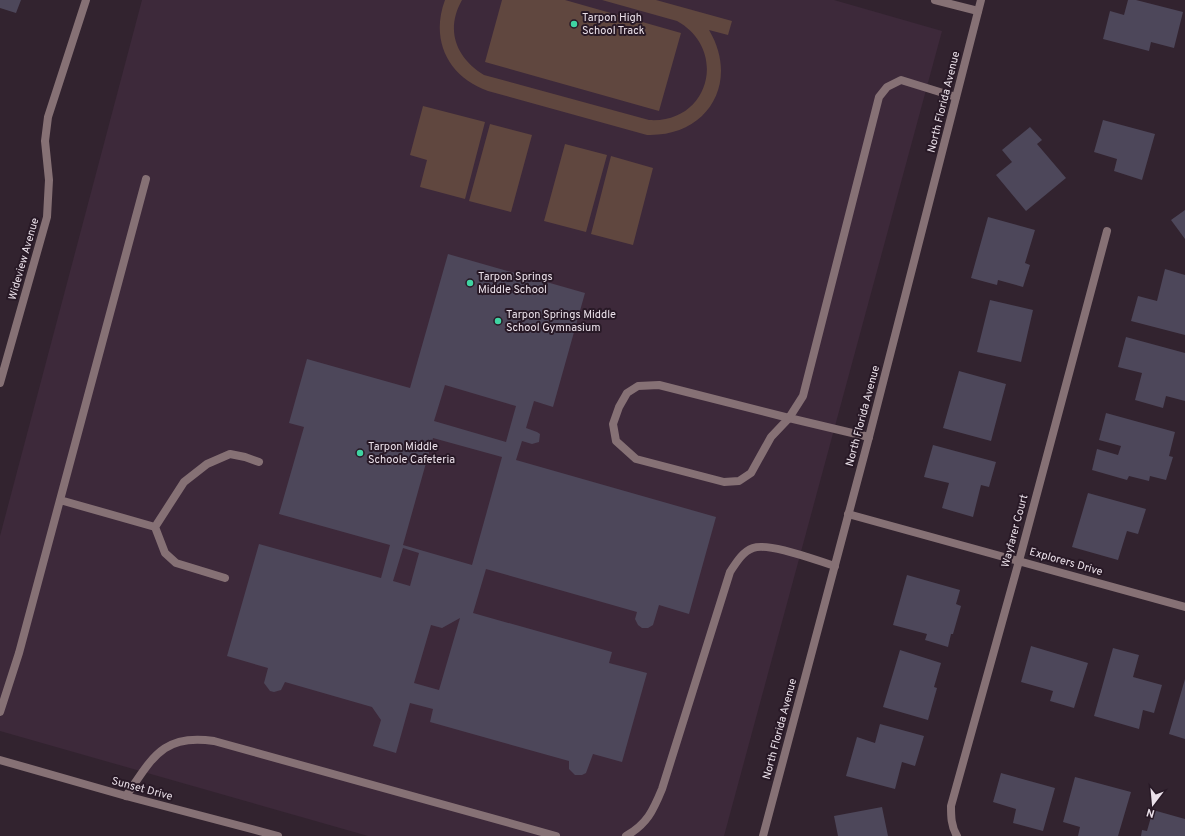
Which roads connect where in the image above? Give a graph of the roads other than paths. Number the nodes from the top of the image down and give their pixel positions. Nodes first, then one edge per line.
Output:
1 (86, 0) edge
2 (935, 0) edge
3 (981, 0) edge
4 (978, 11) junction
5 (956, 97) junction
6 (146, 179) dead end
7 (1107, 231) dead end
8 (0, 382) edge
9 (789, 418) junction
10 (869, 437) junction
11 (259, 462) dead end
12 (60, 500) junction
13 (848, 514) junction
14 (156, 527) junction
15 (1019, 561) junction
16 (835, 566) junction
17 (225, 578) dead end
18 (1185, 607) edge
19 (0, 712) edge
20 (0, 760) edge
21 (126, 796) junction
22 (278, 836) edge
23 (556, 836) edge
24 (626, 836) edge
25 (763, 836) edge
26 (957, 836) edge

1 - 8 street, Wideview Avenue
2 - 4 street
3 - 4 street, North Florida Avenue
4 - 5 street, North Florida Avenue
5 - 9 street
5 - 10 street, North Florida Avenue
6 - 12 street
7 - 15 street, Wayfarer Court
9 - 9 street
9 - 10 street
10 - 13 street, North Florida Avenue
11 - 14 street
12 - 14 street
12 - 19 street
13 - 15 street, Explorers Drive
13 - 16 street, North Florida Avenue
14 - 17 street
15 - 18 street, Explorers Drive
15 - 26 street, Wayfarer Court
16 - 24 street
16 - 25 street, North Florida Avenue
20 - 21 street, Sunset Drive
21 - 22 street, Sunset Drive
21 - 23 street

